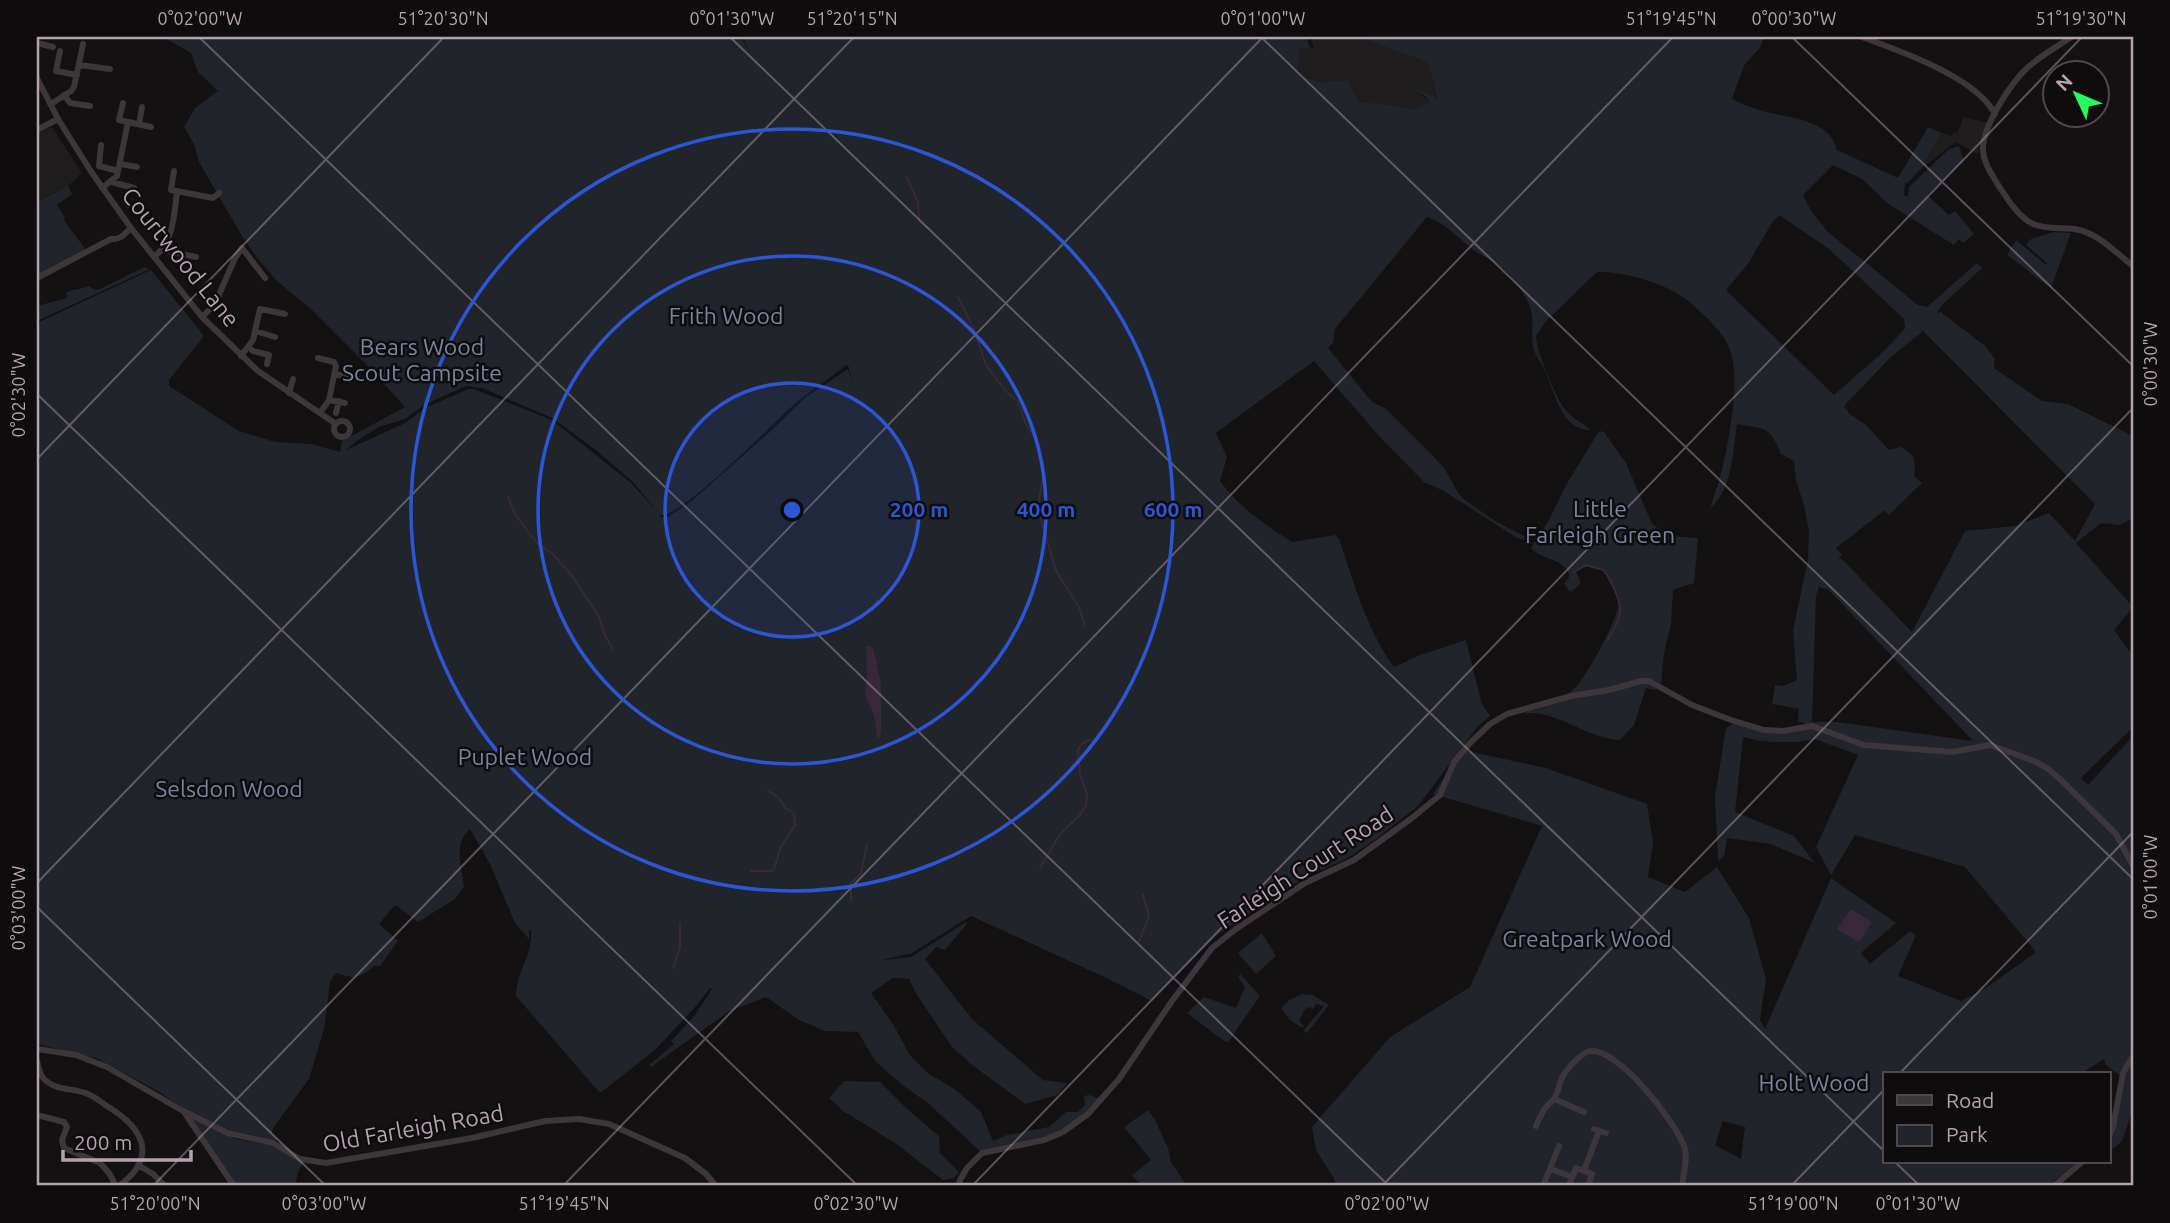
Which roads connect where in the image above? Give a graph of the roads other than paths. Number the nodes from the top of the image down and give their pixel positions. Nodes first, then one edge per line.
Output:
1 (1862, 37) edge
2 (2071, 37) edge
3 (37, 43) edge
4 (83, 44) dead end
5 (79, 65) junction
6 (110, 69) dead end
7 (77, 75) junction
8 (37, 78) edge
9 (64, 95) junction
10 (2002, 102) junction
11 (123, 103) dead end
12 (1989, 103) junction
13 (51, 104) junction
14 (90, 106) dead end
15 (142, 107) dead end
16 (1995, 114) junction
17 (58, 119) junction
18 (128, 122) junction
19 (139, 124) junction
20 (151, 127) dead end
21 (37, 130) edge
22 (101, 145) dead end
23 (121, 164) junction
24 (137, 167) dead end
25 (174, 171) dead end
26 (118, 172) junction
27 (112, 182) junction
28 (103, 188) junction
29 (134, 188) dead end
30 (177, 192) junction
31 (219, 193) dead end
32 (131, 228) junction
33 (162, 250) junction
34 (154, 257) junction
35 (196, 257) dead end
36 (2133, 266) edge
37 (219, 275) dead end
38 (37, 278) edge
39 (265, 278) dead end
40 (225, 283) junction
41 (285, 314) dead end
42 (202, 317) junction
43 (250, 319) dead end
44 (255, 329) junction
45 (275, 337) dead end
46 (248, 347) junction
47 (241, 355) junction
48 (318, 358) dead end
49 (267, 363) dead end
50 (335, 374) junction
51 (293, 379) dead end
52 (358, 379) dead end
53 (289, 393) junction
54 (328, 400) junction
55 (320, 413) junction
56 (337, 413) dead end
57 (336, 424) dead end
58 (2133, 866) edge
59 (38, 1049) edge
60 (2133, 1056) edge
61 (37, 1061) edge
62 (1554, 1100) junction
63 (183, 1111) junction
64 (1584, 1112) dead end
65 (37, 1115) edge
66 (1536, 1126) dead end
67 (1600, 1131) dead end
68 (2110, 1134) edge
69 (1559, 1146) dead end
70 (2080, 1164) edge
71 (138, 1165) junction
72 (1550, 1168) junction
73 (1584, 1171) junction
74 (1572, 1177) junction
75 (1589, 1185) edge
76 (117, 1186) edge
77 (165, 1186) edge
78 (234, 1186) edge
79 (716, 1186) edge
80 (959, 1186) edge
81 (1543, 1186) edge
82 (1572, 1186) edge
83 (1597, 1186) edge
84 (1682, 1186) edge
85 (2054, 1186) edge

1 - 12 street
2 - 10 street
3 - 7 street
4 - 5 street
5 - 6 street
5 - 7 street
7 - 9 street
8 - 13 street, Courtwood Lane
9 - 13 street
9 - 14 street
10 - 12 street
10 - 16 street
11 - 18 street
12 - 16 street
13 - 17 street, Courtwood Lane
15 - 19 street
16 - 36 street
17 - 21 street
17 - 28 street, Courtwood Lane
18 - 19 street
18 - 23 street
19 - 20 street
22 - 26 street
23 - 24 street
23 - 26 street
25 - 30 street
26 - 27 street
27 - 28 street
27 - 29 street
28 - 32 street, Courtwood Lane
30 - 31 street
30 - 33 street
32 - 34 street, Courtwood Lane
32 - 38 street
33 - 34 street
33 - 35 street
34 - 42 street, Courtwood Lane
37 - 40 street
39 - 40 street
40 - 42 street
41 - 44 street
42 - 47 street, Courtwood Lane
43 - 44 street
44 - 45 street
44 - 46 street
46 - 47 street
46 - 49 street
47 - 53 street, Courtwood Lane
48 - 50 street
50 - 52 street
50 - 54 street
51 - 53 street
53 - 55 street, Courtwood Lane
54 - 55 street
54 - 56 street
55 - 57 street, Courtwood Lane
58 - 80 street, Farleigh Court Road
59 - 61 street
59 - 63 street, Old Farleigh Road
60 - 68 street
61 - 71 street
62 - 64 street
62 - 66 street
62 - 84 street
63 - 78 street
63 - 79 street, Old Farleigh Road
65 - 76 street
67 - 73 street
69 - 72 street
70 - 85 street
71 - 76 street
71 - 77 street
72 - 74 street
72 - 81 street
73 - 74 street
73 - 75 street
74 - 82 street
75 - 83 street

